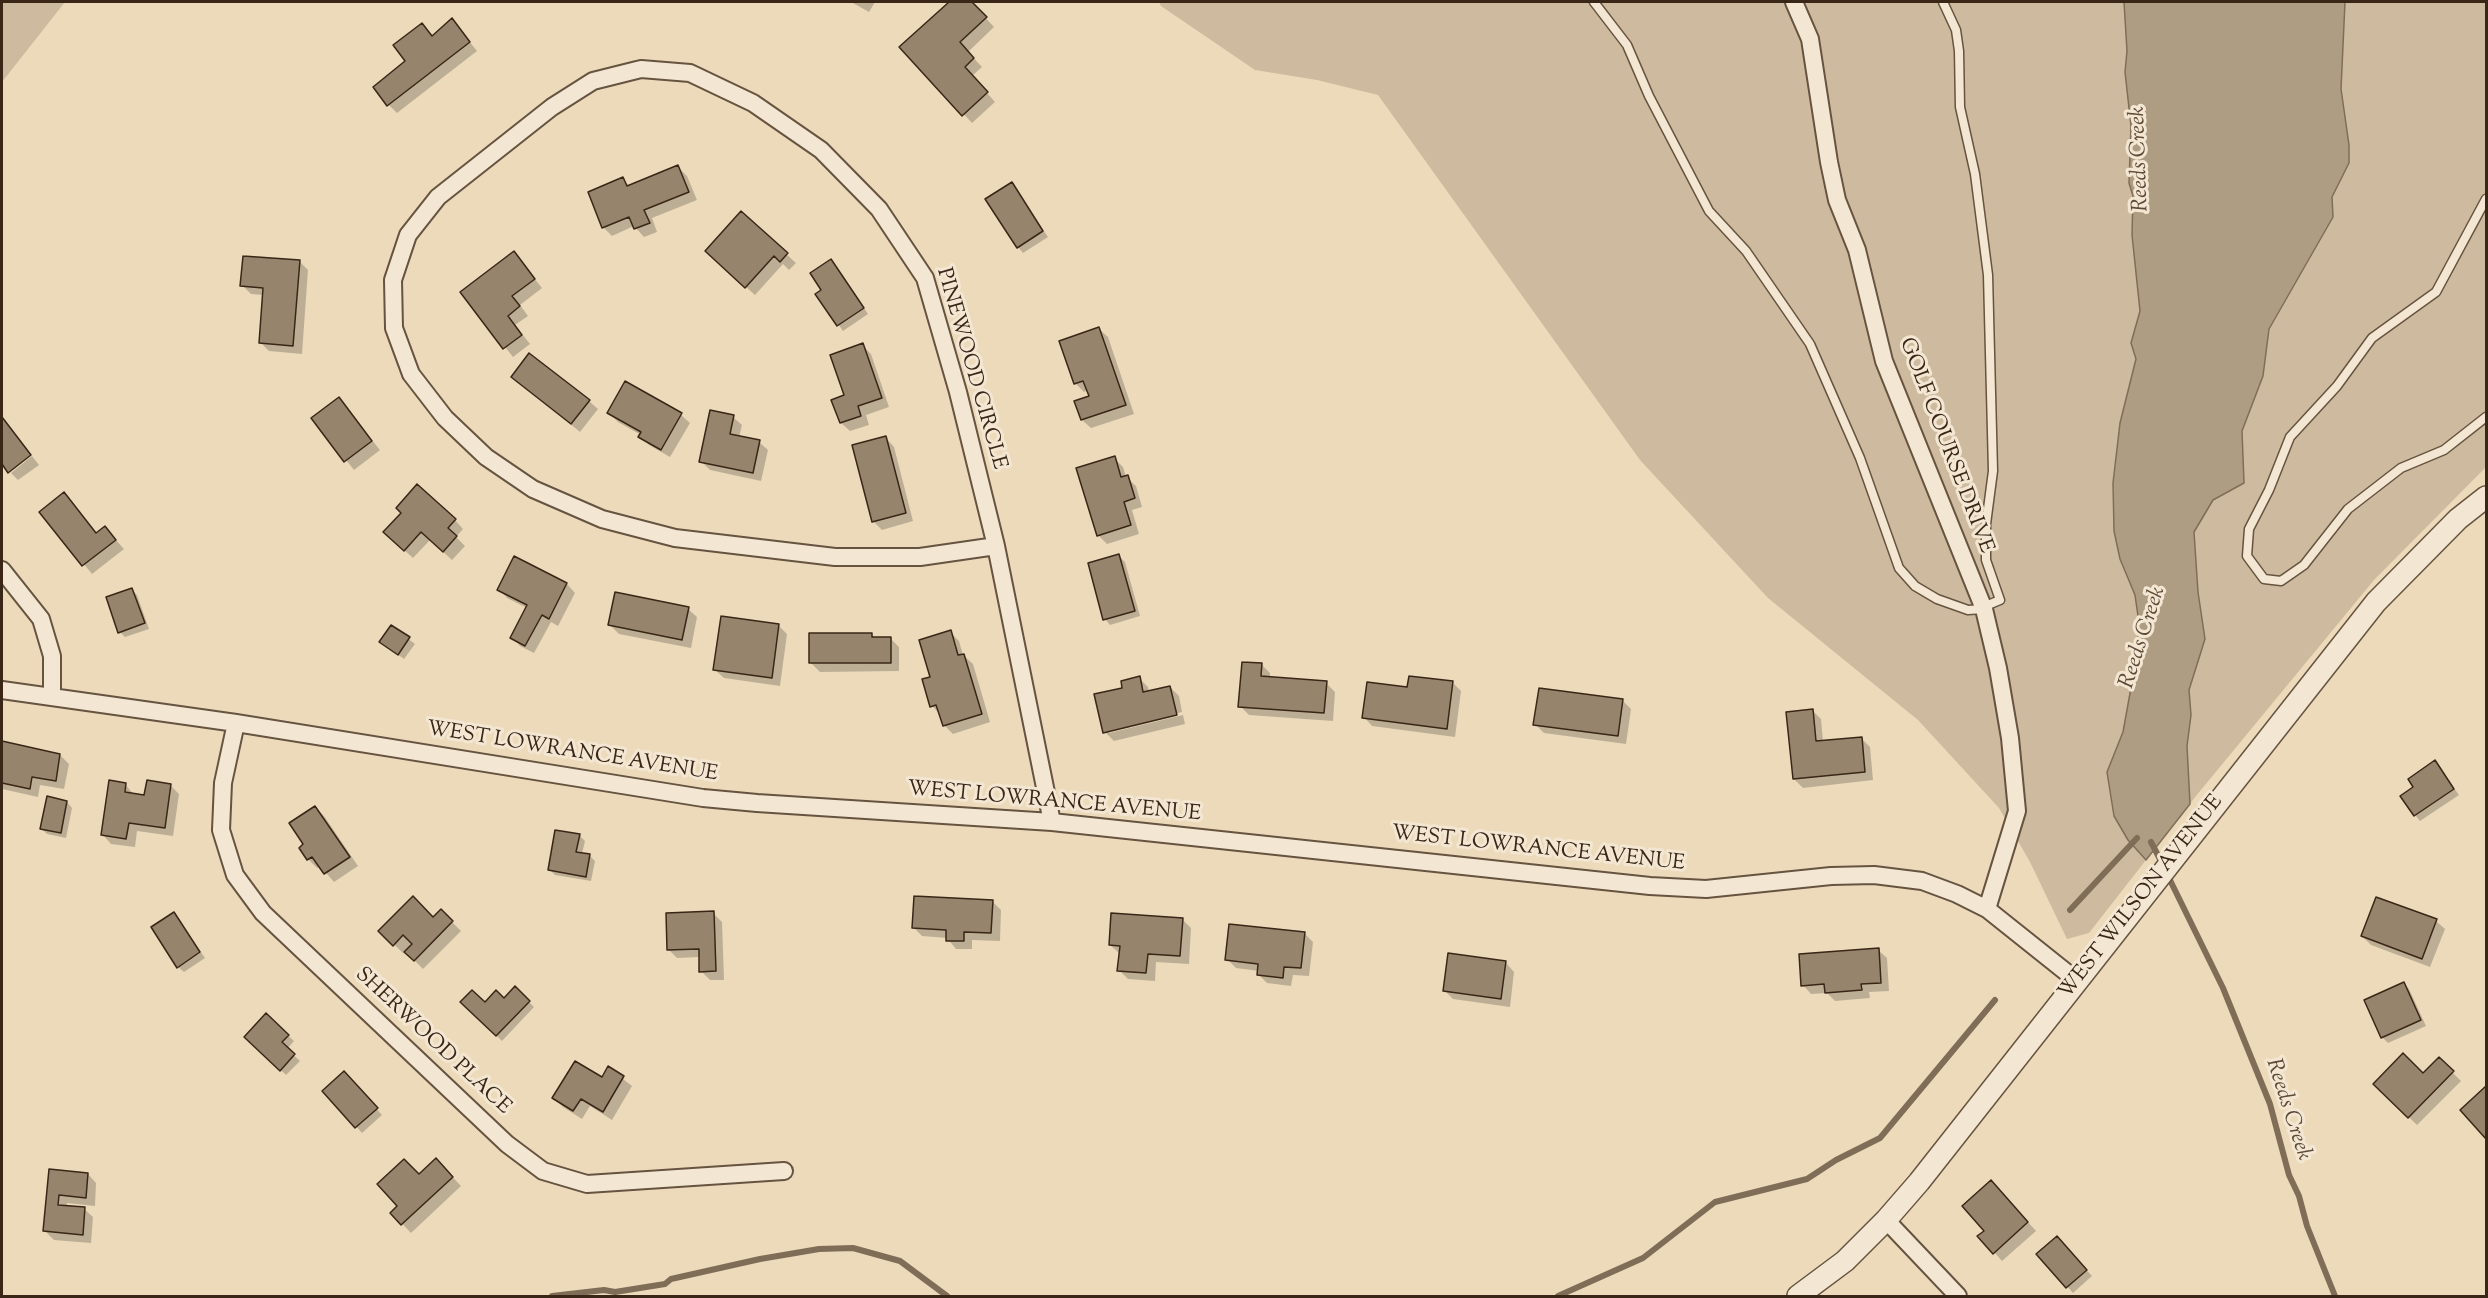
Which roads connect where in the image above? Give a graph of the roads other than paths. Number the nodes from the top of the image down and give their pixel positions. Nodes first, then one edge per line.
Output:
1 (1594, 2) edge
2 (1794, 2) edge
3 (1943, 2) edge
4 (2487, 199) edge
5 (2487, 417) edge
6 (2487, 497) edge
7 (996, 546) junction
8 (2, 570) edge
9 (1983, 608) junction
10 (2, 690) edge
11 (52, 697) junction
12 (236, 723) junction
13 (1052, 822) junction
14 (1987, 909) junction
15 (2076, 980) junction
16 (784, 1171) dead end
17 (1886, 1220) junction
18 (1798, 1296) edge
19 (1958, 1296) edge

1 - 9 lane
2 - 9 street, GOLF COURSE DRIVE
3 - 9 lane
4 - 5 lane
6 - 15 street, WEST WILSON AVENUE
7 - 7 street, PINEWOOD CIRCLE
7 - 13 street, PINEWOOD CIRCLE
8 - 11 street
9 - 14 street, GOLF COURSE DRIVE
10 - 11 street, WEST LOWRANCE AVENUE
11 - 12 street, WEST LOWRANCE AVENUE
12 - 13 street, WEST LOWRANCE AVENUE
12 - 16 street, SHERWOOD PLACE
13 - 14 street, WEST LOWRANCE AVENUE
14 - 15 street, WEST LOWRANCE AVENUE
15 - 17 street, WEST WILSON AVENUE
17 - 18 street, WEST WILSON AVENUE
17 - 19 street

